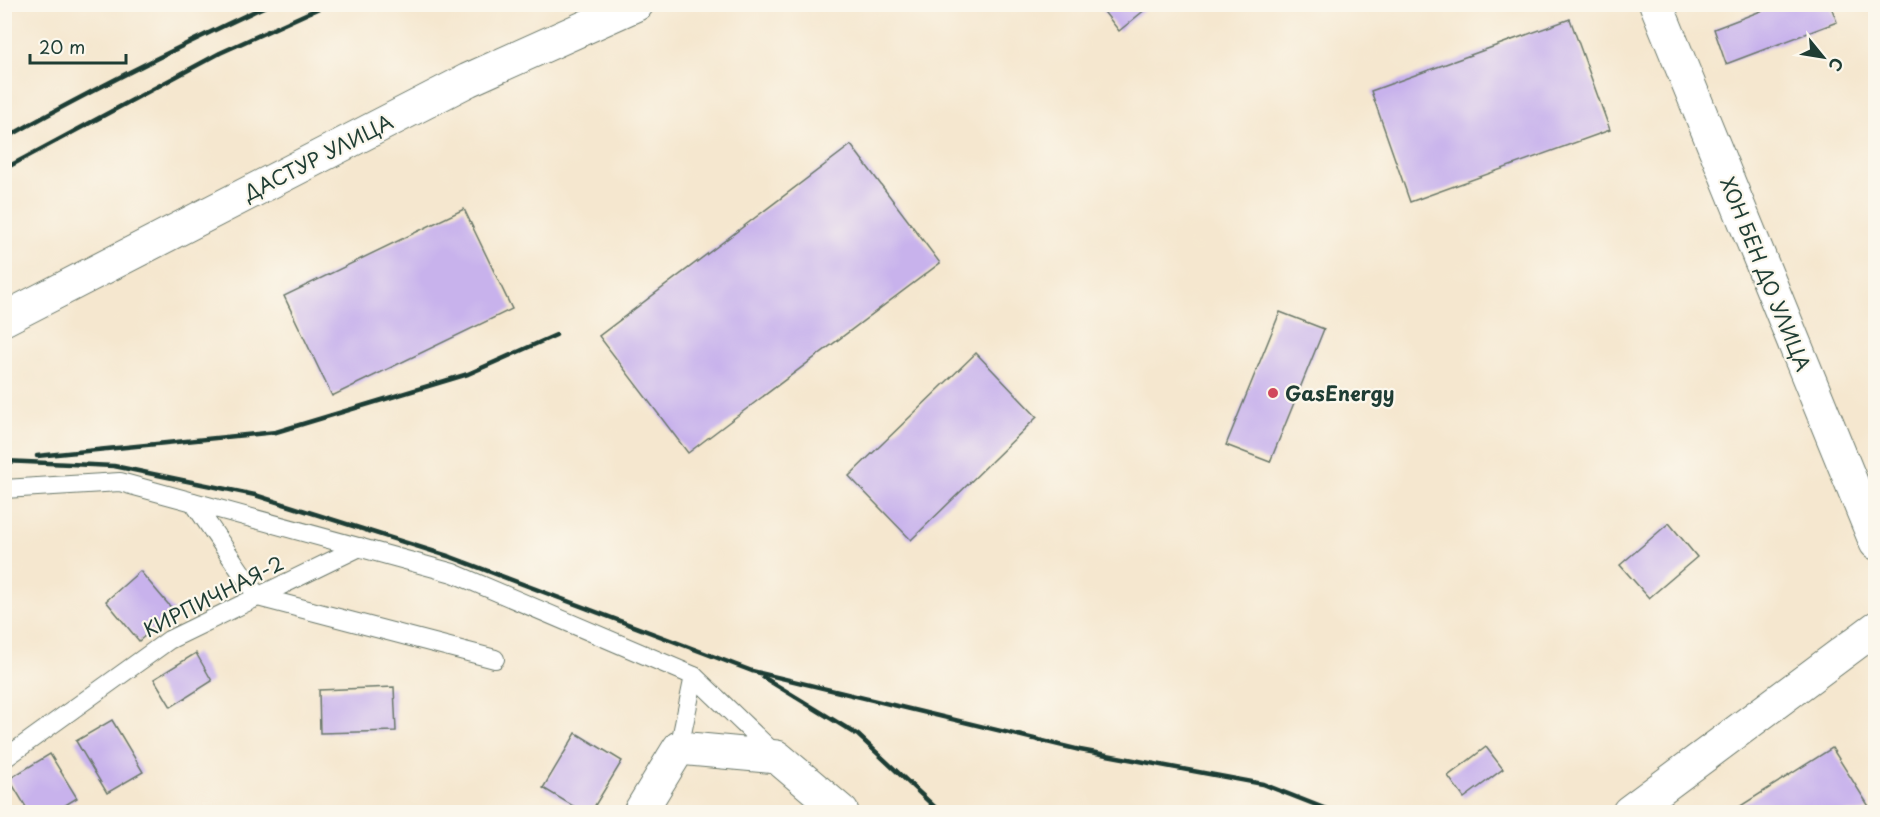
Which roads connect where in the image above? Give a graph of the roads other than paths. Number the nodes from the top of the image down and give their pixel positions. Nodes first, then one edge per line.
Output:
1 (637, 4) edge
2 (1656, 4) edge
3 (4, 319) edge
4 (4, 489) edge
5 (193, 502) junction
6 (1875, 543) edge
7 (360, 548) junction
8 (258, 597) junction
9 (1875, 628) edge
10 (495, 659) dead end
11 (694, 676) junction
12 (679, 748) junction
13 (777, 757) junction
14 (4, 759) edge
15 (836, 810) edge
16 (640, 813) edge
17 (1629, 813) edge

1 - 3 street, ДАСТУР УЛИЦА
2 - 6 street, ХОН БЕН ДО УЛИЦА
4 - 5 lane
5 - 7 lane
5 - 8 lane
7 - 8 lane, КИРПИЧНАЯ-2
7 - 11 lane
8 - 10 lane
8 - 14 lane, КИРПИЧНАЯ-2
9 - 17 street
11 - 12 lane
11 - 13 lane
12 - 13 street
12 - 16 street
13 - 15 street

